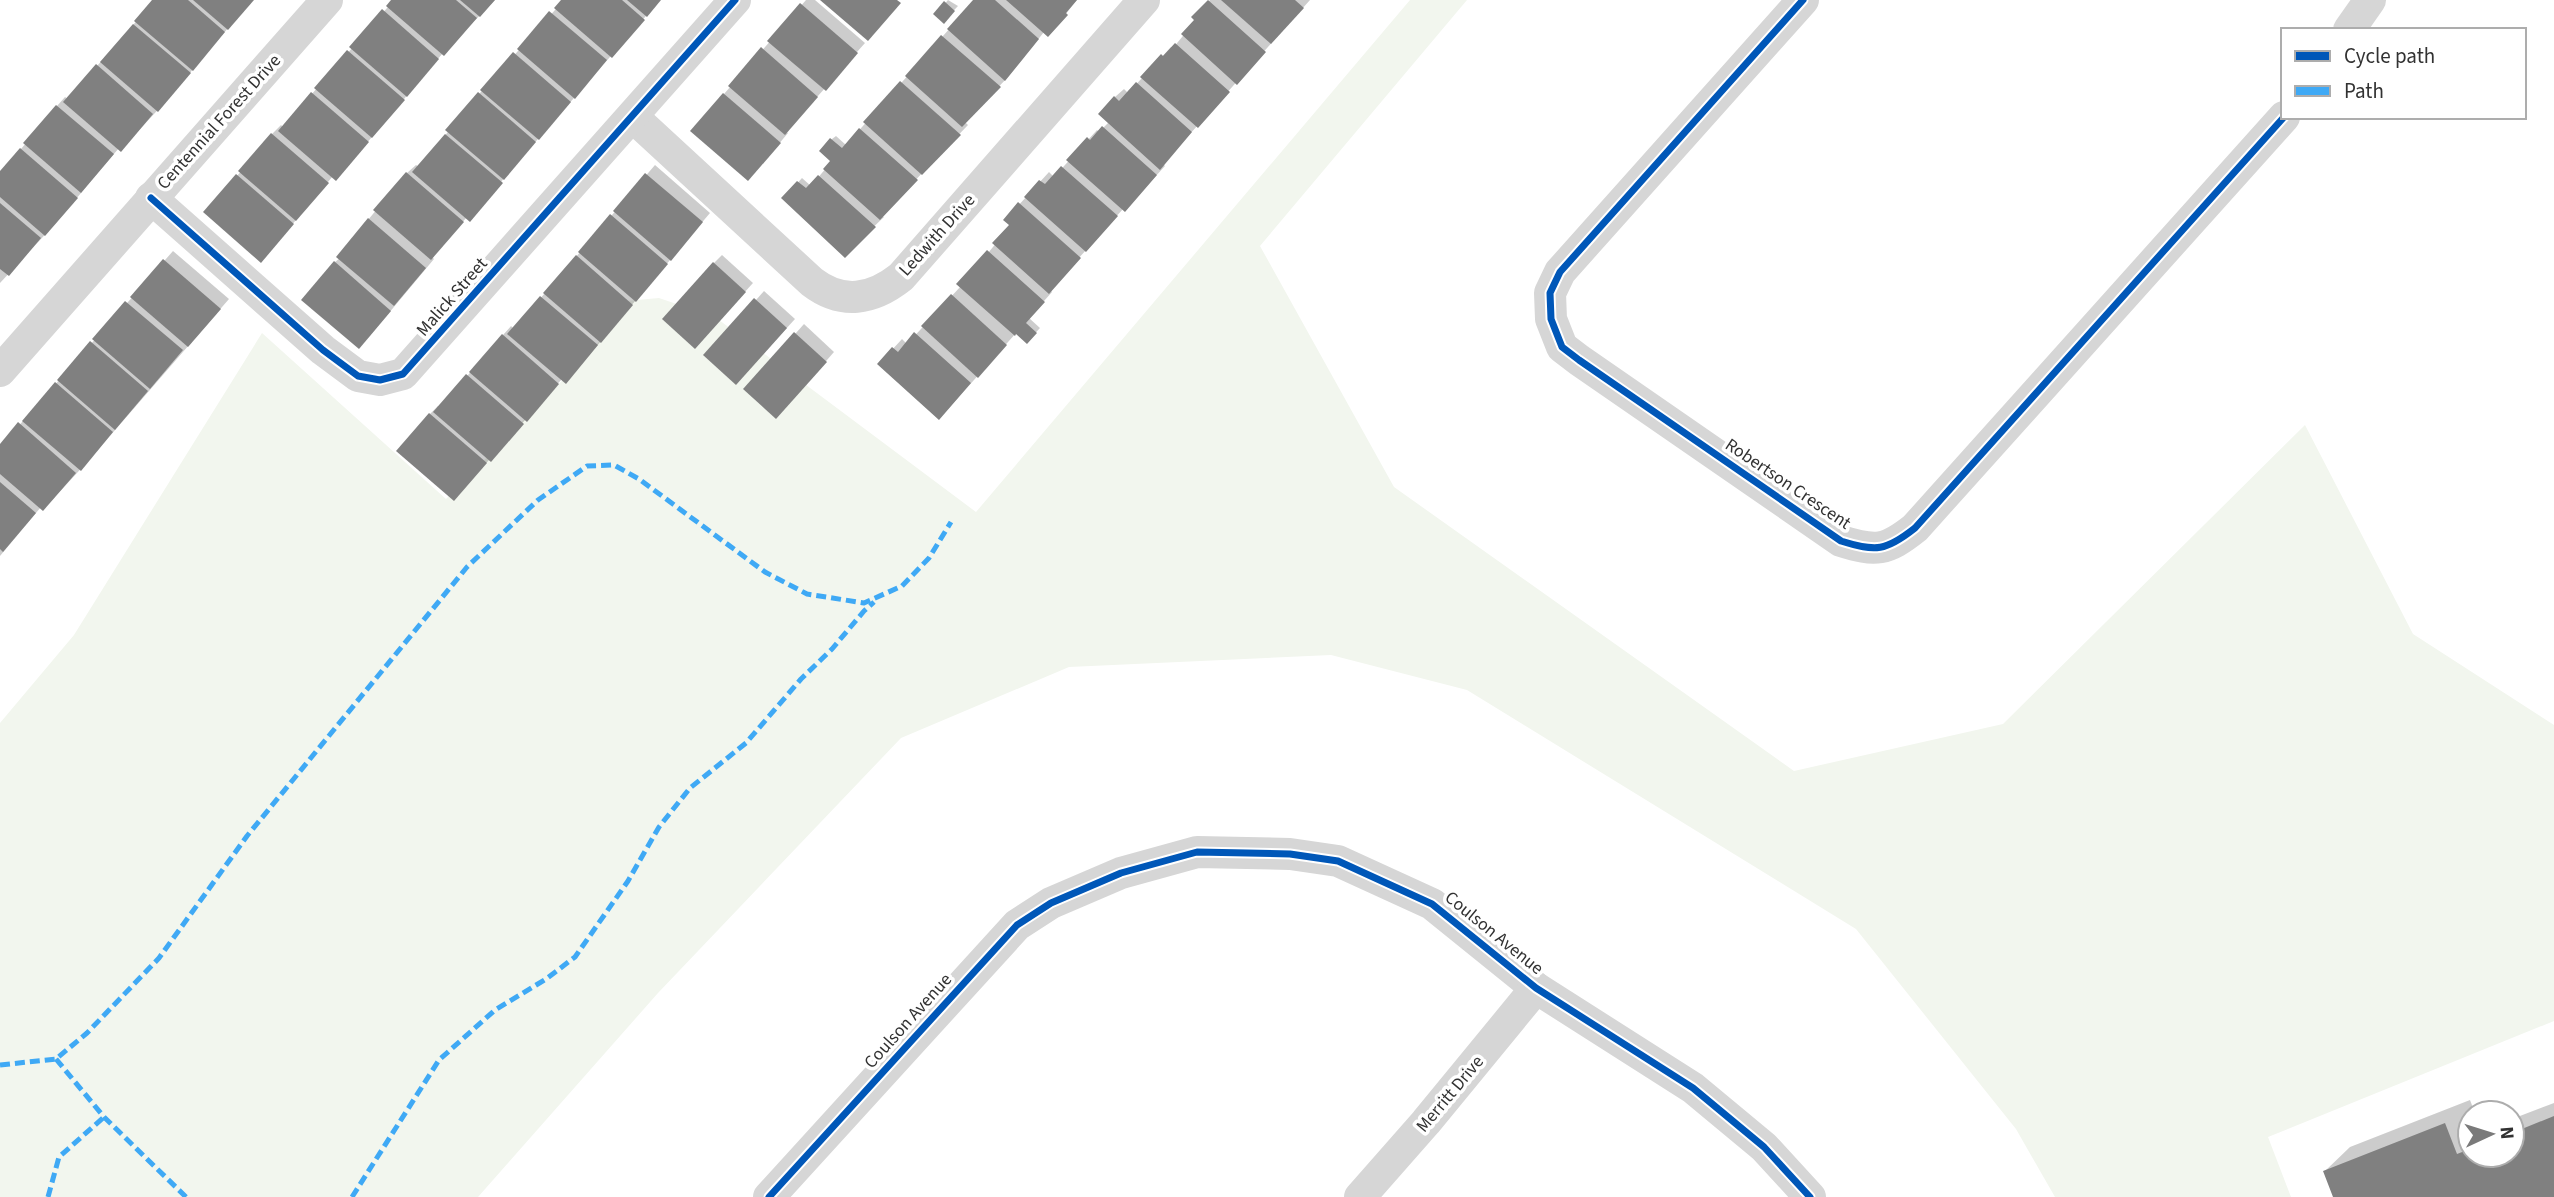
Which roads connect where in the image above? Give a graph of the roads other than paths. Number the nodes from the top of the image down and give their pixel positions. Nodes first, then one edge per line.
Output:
1 (327, 0) edge
2 (735, 0) edge
3 (1144, 0) edge
4 (1803, 0) edge
5 (2370, 0) edge
6 (2350, 28) edge
7 (633, 117) junction
8 (2282, 119) edge
9 (152, 198) junction
10 (0, 371) edge
11 (1536, 988) junction
12 (769, 1197) edge
13 (1360, 1197) edge
14 (1810, 1197) edge

1 - 9 street, Centennial Forest Drive
2 - 7 street, Malick Street
3 - 7 street, Ledwith Drive
4 - 8 street, Robertson Crescent
5 - 6 street
7 - 9 street, Malick Street
9 - 10 street, Centennial Forest Drive
11 - 12 street, Coulson Avenue
11 - 13 street, Merritt Drive
11 - 14 street, Coulson Avenue

